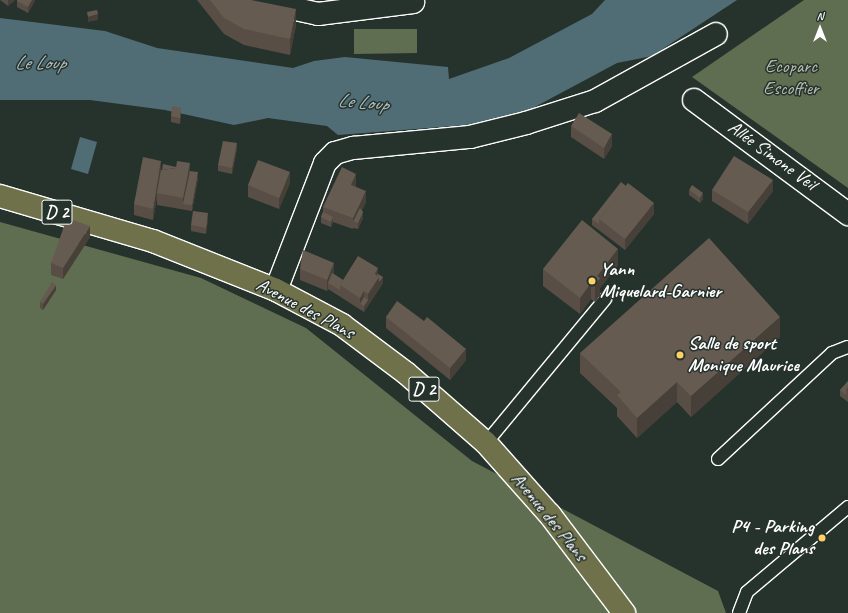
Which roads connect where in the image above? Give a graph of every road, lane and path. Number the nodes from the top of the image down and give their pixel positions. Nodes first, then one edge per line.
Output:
1 (254, 0) edge
2 (413, 2) dead end
3 (716, 34) dead end
4 (694, 100) dead end
5 (0, 196) edge
6 (848, 214) edge
7 (276, 290) junction
8 (605, 299) dead end
9 (848, 347) edge
10 (486, 443) junction
11 (718, 459) dead end
12 (848, 507) edge
13 (624, 613) edge
14 (739, 613) edge

1 - 2 street
3 - 7 street
4 - 6 street, Allée Simone Veil
5 - 7 main road, Avenue des Plans / D 2
7 - 10 main road, Avenue des Plans / D 2
8 - 10 lane
9 - 11 lane
10 - 13 main road, Avenue des Plans / D 2
12 - 14 lane

